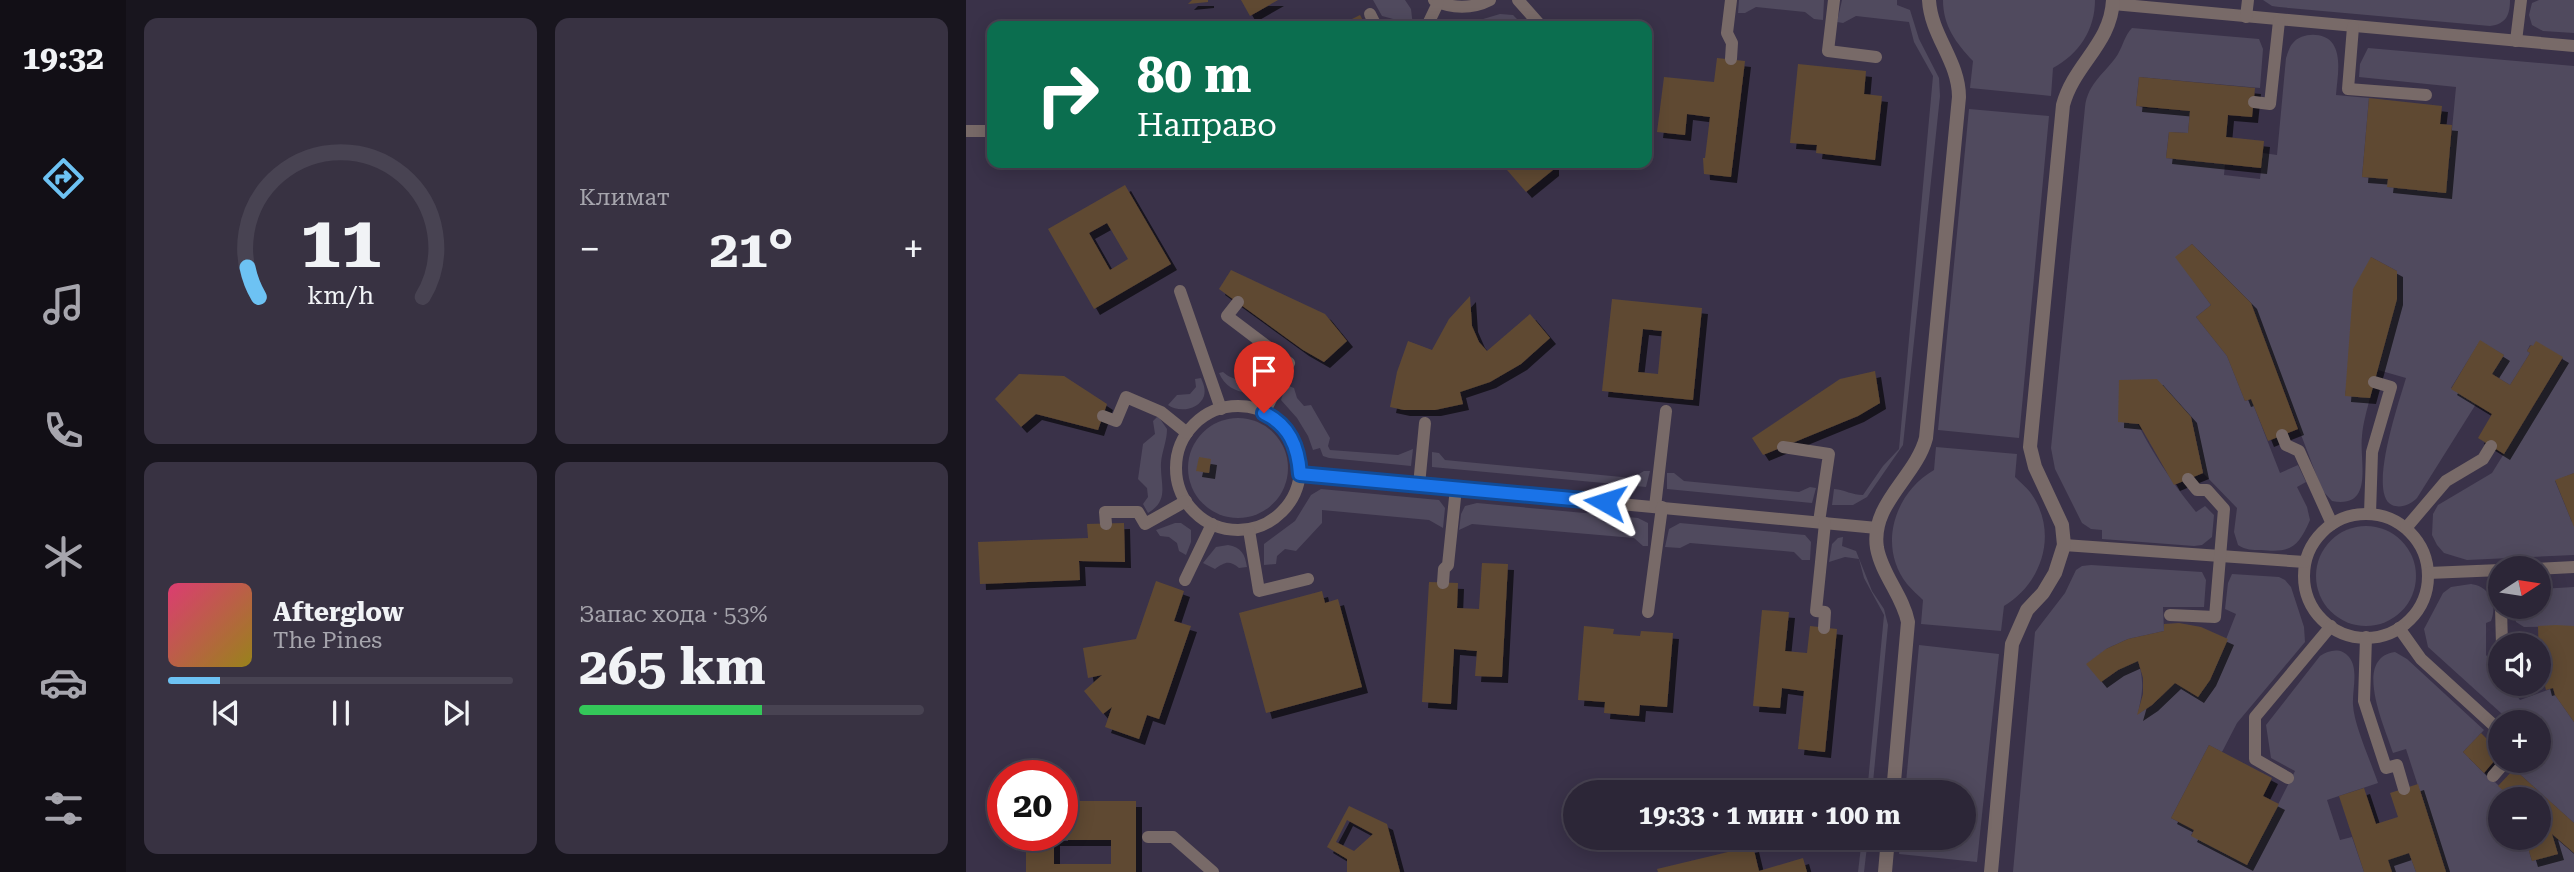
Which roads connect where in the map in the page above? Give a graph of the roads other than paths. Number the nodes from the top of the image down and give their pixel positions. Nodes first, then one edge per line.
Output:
1 (1490, 0) edge
2 (1518, 0) edge
3 (1731, 0) edge
4 (1834, 0) edge
5 (1929, 0) edge
6 (2248, 0) edge
7 (2521, 0) edge
8 (1436, 1) edge
9 (2113, 2) edge
10 (1370, 14) dead end
11 (2246, 17) junction
12 (2279, 20) junction
13 (1374, 21) edge
14 (1429, 21) edge
15 (1537, 21) edge
16 (2353, 27) junction
17 (2516, 41) junction
18 (2574, 46) edge
19 (1876, 57) dead end
20 (1731, 60) dead end
21 (2426, 95) dead end
22 (2254, 102) dead end
23 (966, 131) edge
24 (987, 131) edge
25 (1180, 291) dead end
26 (1238, 302) dead end
27 (2374, 382) dead end
28 (1222, 409) junction
29 (1667, 411) dead end
30 (1264, 413) junction
31 (1103, 416) dead end
32 (1425, 423) dead end
33 (1187, 433) junction
34 (2282, 435) dead end
35 (2491, 446) dead end
36 (1783, 447) dead end
37 (1300, 474) junction
38 (2188, 479) dead end
39 (1419, 485) junction
40 (1456, 488) junction
41 (1186, 501) junction
42 (1658, 507) junction
43 (2370, 514) junction
44 (1822, 522) junction
45 (1105, 524) dead end
46 (1212, 524) junction
47 (2332, 524) junction
48 (1877, 527) junction
49 (2406, 528) junction
50 (1249, 530) junction
51 (2064, 545) junction
52 (2220, 557) junction
53 (2305, 562) junction
54 (2574, 567) edge
55 (2552, 568) edge
56 (2488, 570) edge
57 (2428, 573) junction
58 (1308, 579) dead end
59 (1185, 580) dead end
60 (1443, 583) dead end
61 (1648, 612) dead end
62 (2170, 615) dead end
63 (2331, 626) junction
64 (1824, 628) dead end
65 (2399, 628) junction
66 (2366, 637) junction
67 (2488, 727) edge
68 (2496, 773) edge
69 (2493, 776) dead end
70 (2288, 778) dead end
71 (1894, 780) edge
72 (2404, 789) dead end
73 (1149, 837) dead end
74 (1887, 850) edge
75 (1213, 872) edge
76 (1885, 872) edge
77 (1990, 872) edge

1 - 8 lane
2 - 15 lane
3 - 20 lane
4 - 19 lane
5 - 48 street
6 - 11 lane
7 - 17 lane
8 - 14 lane
9 - 11 lane
9 - 51 street
10 - 13 lane
11 - 12 lane
12 - 16 lane
12 - 22 lane
16 - 17 lane
16 - 21 lane
17 - 18 lane
23 - 24 lane
25 - 28 lane
26 - 30 lane
27 - 43 lane
28 - 30 lane
28 - 33 lane
29 - 42 lane
30 - 37 lane
31 - 33 lane
32 - 39 lane
33 - 41 lane
34 - 47 lane
35 - 49 lane
36 - 44 lane
37 - 39 lane
37 - 50 lane
38 - 52 lane
39 - 40 lane
40 - 42 lane
40 - 60 lane
41 - 45 lane
41 - 46 lane
42 - 44 lane
42 - 61 lane
43 - 47 lane
43 - 49 lane
44 - 48 lane
44 - 64 lane
46 - 50 lane
46 - 59 lane
47 - 53 lane
48 - 71 street
49 - 57 lane
50 - 58 lane
51 - 52 lane
51 - 77 street
52 - 53 lane
52 - 62 lane
53 - 63 lane
54 - 55 lane
56 - 57 lane
57 - 65 lane
63 - 66 lane
63 - 70 lane
65 - 66 lane
65 - 67 lane
66 - 72 lane
68 - 69 lane
73 - 75 lane
74 - 76 street

